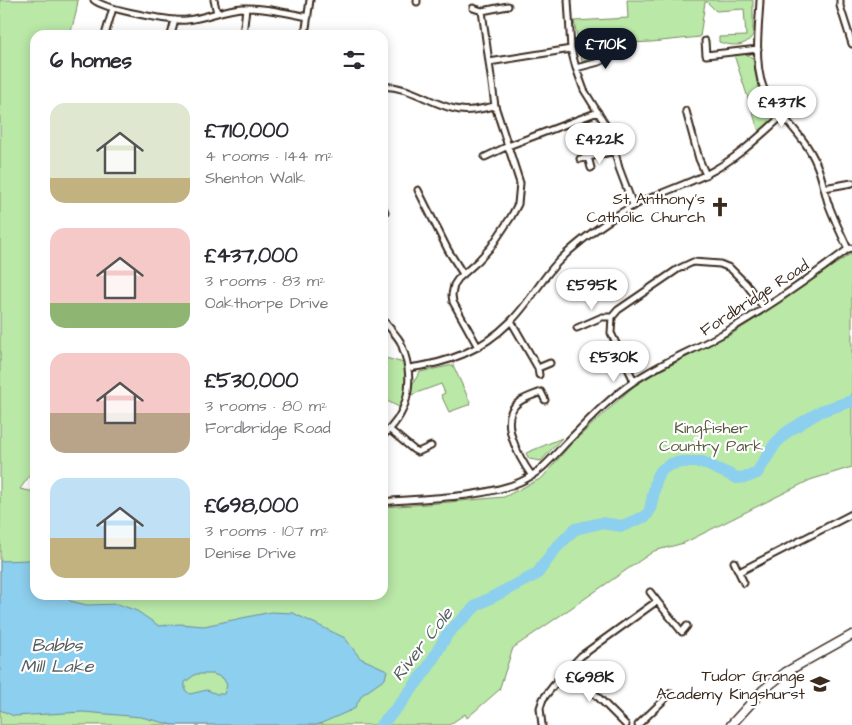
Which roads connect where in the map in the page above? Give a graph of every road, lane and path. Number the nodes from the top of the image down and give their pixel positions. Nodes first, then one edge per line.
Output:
1 (94, 0) edge
2 (214, 0) edge
3 (310, 0) edge
4 (568, 0) edge
5 (760, 0) edge
6 (840, 0) edge
7 (508, 6) dead end
8 (113, 8) junction
9 (246, 8) junction
10 (473, 8) dead end
11 (482, 11) junction
12 (217, 13) junction
13 (308, 16) junction
14 (175, 20) junction
15 (106, 30) edge
16 (172, 30) edge
17 (244, 30) edge
18 (306, 30) edge
19 (705, 41) dead end
20 (852, 44) edge
21 (571, 49) junction
22 (628, 49) dead end
23 (758, 49) junction
24 (489, 62) junction
25 (576, 68) junction
26 (388, 87) edge
27 (495, 106) junction
28 (686, 111) dead end
29 (598, 112) junction
30 (783, 115) junction
31 (508, 146) junction
32 (615, 150) junction
33 (485, 157) dead end
34 (588, 157) junction
35 (580, 159) dead end
36 (591, 168) dead end
37 (706, 174) junction
38 (852, 183) edge
39 (824, 188) junction
40 (418, 190) dead end
41 (633, 205) junction
42 (850, 249) edge
43 (463, 274) junction
44 (764, 308) junction
45 (612, 318) junction
46 (511, 321) junction
47 (388, 326) edge
48 (577, 328) dead end
49 (478, 346) junction
50 (550, 363) dead end
51 (409, 368) junction
52 (538, 368) junction
53 (539, 375) dead end
54 (634, 380) junction
55 (545, 400) dead end
56 (390, 430) joint
57 (431, 446) dead end
58 (532, 476) junction
59 (388, 501) edge
60 (852, 514) edge
61 (734, 562) dead end
62 (739, 572) junction
63 (744, 583) dead end
64 (650, 592) dead end
65 (657, 601) junction
66 (687, 626) dead end
67 (852, 635) edge
68 (569, 668) junction
69 (671, 693) dead end
70 (542, 725) edge
71 (626, 725) edge
72 (638, 725) edge
73 (731, 725) edge

1 - 8 street
2 - 12 street
3 - 13 street
4 - 21 street
5 - 23 street
6 - 20 street
7 - 11 street
8 - 14 street
8 - 15 street
9 - 12 street
9 - 13 street
9 - 17 street
10 - 11 street
11 - 24 street
12 - 14 street
13 - 18 street
14 - 16 street
19 - 23 street
21 - 24 street
21 - 25 street
22 - 25 street
23 - 30 street
24 - 27 street
25 - 29 street
26 - 27 street
27 - 31 street
28 - 37 street
29 - 31 street
29 - 32 street
30 - 37 street
30 - 39 street
31 - 33 street
31 - 43 street
32 - 34 street
32 - 41 street
34 - 35 street
34 - 36 street
37 - 41 street
38 - 39 street
39 - 42 street
40 - 43 street
41 - 46 street
42 - 44 street, Fordbridge Road
43 - 49 street
44 - 45 street
44 - 54 street, Fordbridge Road
45 - 48 street
45 - 54 street
46 - 49 street
46 - 52 street
47 - 51 street
49 - 51 street
50 - 52 street
51 - 56 street
52 - 53 street
54 - 58 street, Fordbridge Road
55 - 58 street
56 - 57 street
58 - 59 street, Fordbridge Road
60 - 62 street
61 - 62 street
62 - 63 street
64 - 65 street
65 - 66 street
65 - 68 street
67 - 73 street
68 - 70 street
68 - 71 street
69 - 72 street

